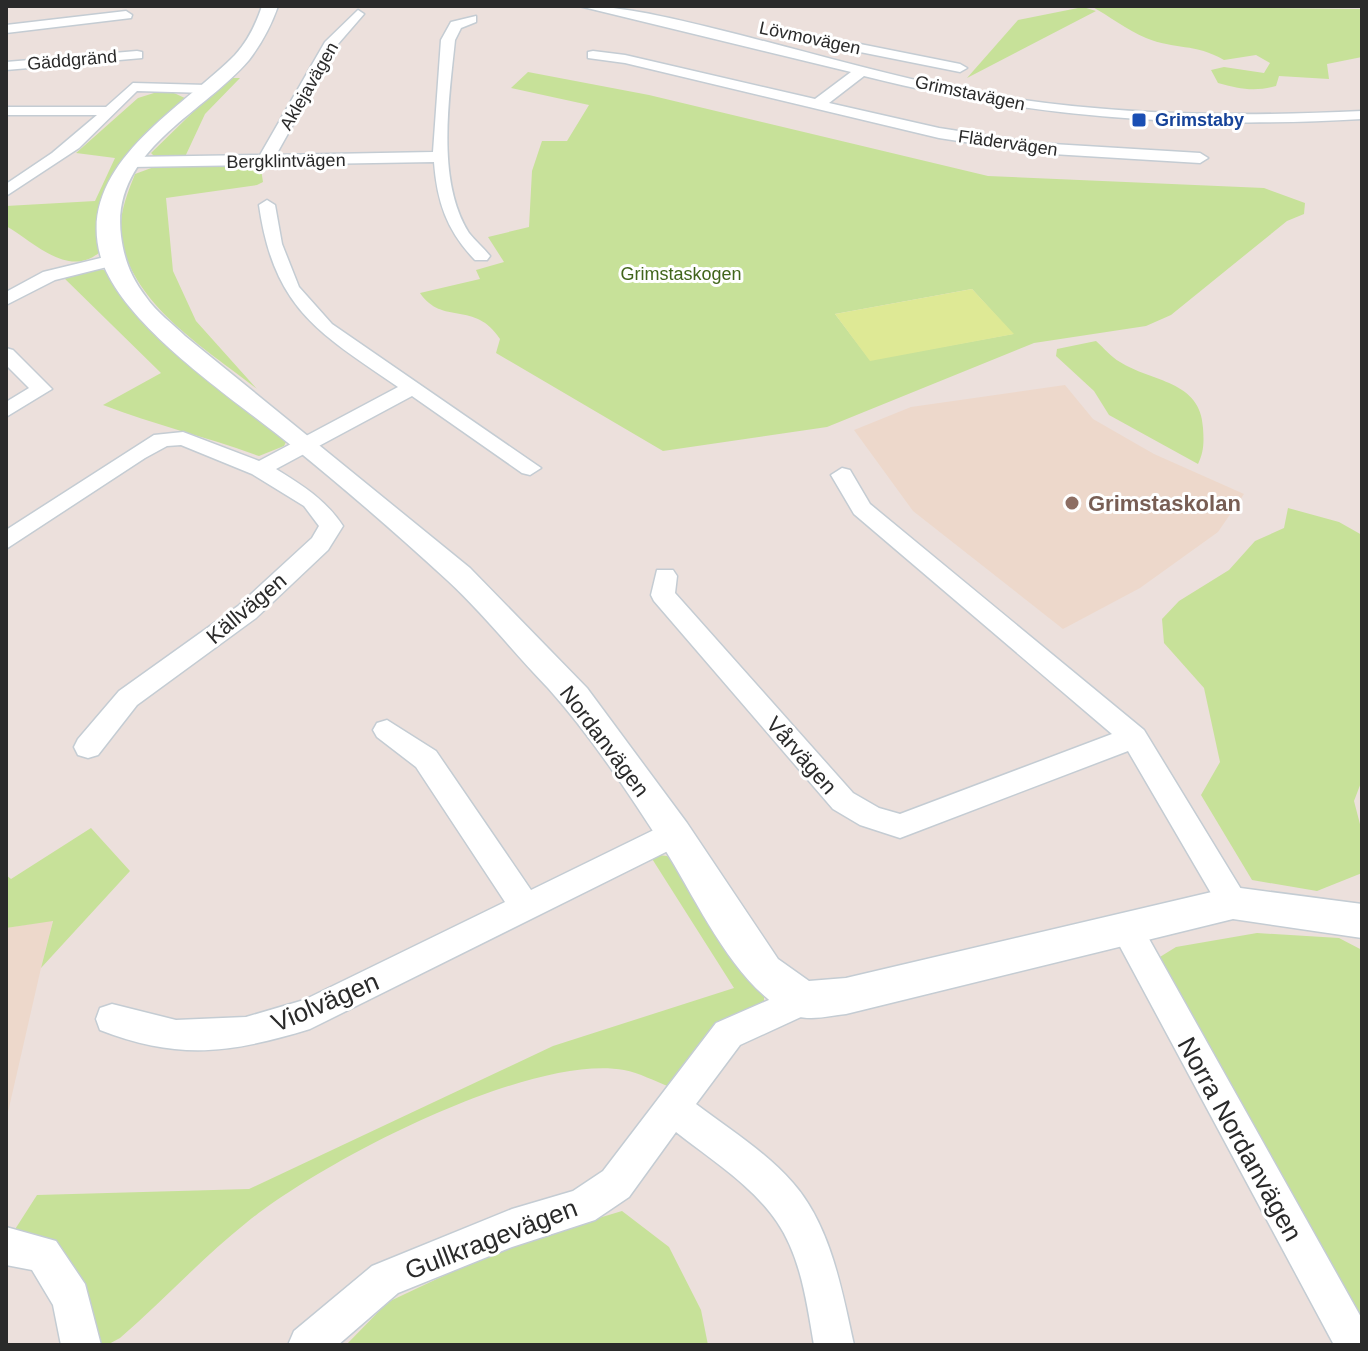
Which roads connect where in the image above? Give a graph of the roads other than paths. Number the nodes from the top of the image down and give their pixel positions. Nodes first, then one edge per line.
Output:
1 (270, 6) edge
2 (585, 6) edge
3 (661, 6) edge
4 (358, 14) dead end
5 (471, 19) dead end
6 (735, 22) dead end
7 (6, 29) edge
8 (798, 35) dead end
9 (131, 39) edge
10 (593, 55) dead end
11 (6, 66) edge
12 (960, 68) dead end
13 (864, 69) junction
14 (207, 89) junction
15 (818, 104) junction
16 (6, 111) edge
17 (112, 111) junction
18 (1362, 115) edge
19 (443, 157) junction
20 (1200, 158) dead end
21 (265, 161) junction
22 (130, 162) junction
23 (6, 169) edge
24 (40, 171) junction
25 (6, 191) edge
26 (267, 205) dead end
27 (481, 256) dead end
28 (113, 260) junction
29 (6, 299) edge
30 (6, 354) edge
31 (412, 388) junction
32 (6, 411) edge
33 (306, 444) junction
34 (530, 468) dead end
35 (260, 469) junction
36 (842, 475) dead end
37 (6, 541) edge
38 (665, 576) dead end
39 (387, 730) dead end
40 (1134, 737) junction
41 (88, 747) dead end
42 (674, 834) junction
43 (1233, 903) junction
44 (526, 908) junction
45 (1362, 921) edge
46 (1128, 931) junction
47 (803, 1000) junction
48 (112, 1019) dead end
49 (673, 1108) junction
50 (6, 1246) edge
51 (81, 1345) edge
52 (308, 1345) edge
53 (834, 1345) edge
54 (1355, 1345) edge

1 - 14 street, Nordanvägen
2 - 13 street, Grimstavägen
3 - 6 street, Lövmovägen
4 - 21 street, Aklejavägen
5 - 19 street
7 - 9 street
8 - 12 street, Lövmovägen
9 - 11 street, Gäddgränd
9 - 14 street
9 - 17 street
10 - 15 street, Flädervägen
13 - 15 street
13 - 18 street, Grimstavägen
14 - 22 street, Nordanvägen
15 - 20 street, Flädervägen
16 - 17 street
17 - 24 street
19 - 21 street, Bergklintvägen
19 - 27 street
21 - 22 street, Bergklintvägen
22 - 28 street, Nordanvägen
23 - 24 street
24 - 25 street
26 - 31 street
28 - 29 street
28 - 33 street, Nordanvägen
30 - 32 street
31 - 33 street
31 - 34 street
33 - 35 street
33 - 42 street, Nordanvägen
35 - 37 street, Källvägen
35 - 41 street, Källvägen
36 - 40 street
38 - 40 street, Vårvägen
39 - 44 street
40 - 43 street
42 - 44 street, Violvägen
42 - 47 street, Nordanvägen
43 - 45 street
43 - 46 street
44 - 48 street, Violvägen
46 - 47 street
46 - 54 street, Norra Nordanvägen
47 - 49 street, Gullkragevägen
49 - 52 street, Gullkragevägen
49 - 53 street
50 - 51 street

